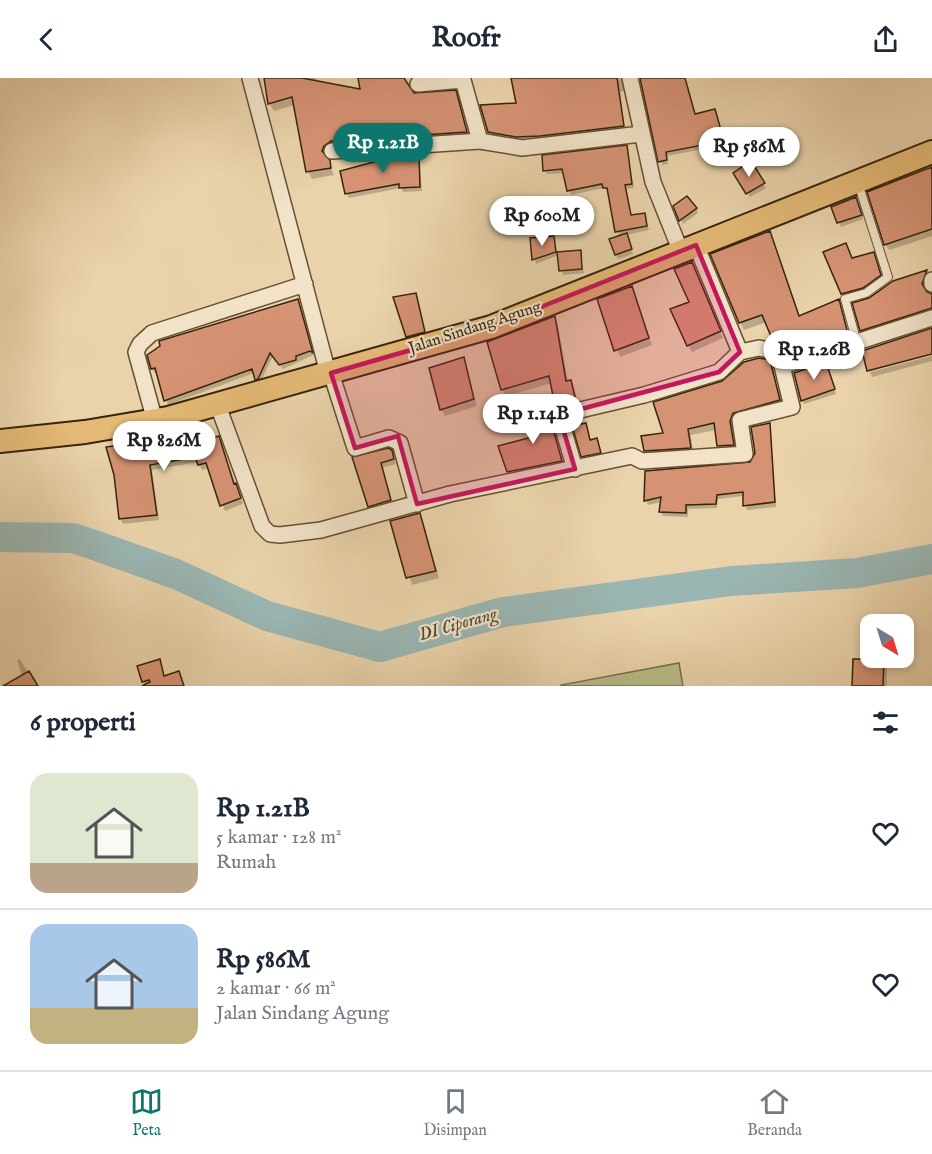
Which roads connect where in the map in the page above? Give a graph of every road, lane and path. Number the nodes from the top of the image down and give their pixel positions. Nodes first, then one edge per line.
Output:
1 (250, 78) edge
2 (630, 78) edge
3 (463, 79) edge
4 (418, 84) dead end
5 (642, 134) junction
6 (480, 141) junction
7 (332, 151) dead end
8 (932, 152) edge
9 (857, 182) junction
10 (688, 249) junction
11 (305, 284) junction
12 (932, 318) edge
13 (857, 343) junction
14 (740, 352) junction
15 (782, 366) junction
16 (329, 373) junction
17 (218, 403) junction
18 (155, 421) junction
19 (0, 441) edge
20 (575, 469) junction
21 (417, 504) junction

1 - 11 street
2 - 5 street
3 - 4 street
3 - 6 street
5 - 6 street
5 - 10 street
6 - 7 street
8 - 9 main road, Jalan Sindang Agung
9 - 10 main road, Jalan Sindang Agung
9 - 13 lane
10 - 14 street
10 - 16 main road, Jalan Sindang Agung
11 - 16 street
11 - 18 street
12 - 13 street
13 - 15 street
14 - 15 street
14 - 20 street
15 - 20 street
16 - 17 main road, Jalan Sindang Agung
16 - 21 street
17 - 18 main road, Jalan Sindang Agung
17 - 21 street
18 - 19 main road, Jalan Sindang Agung
20 - 21 street

